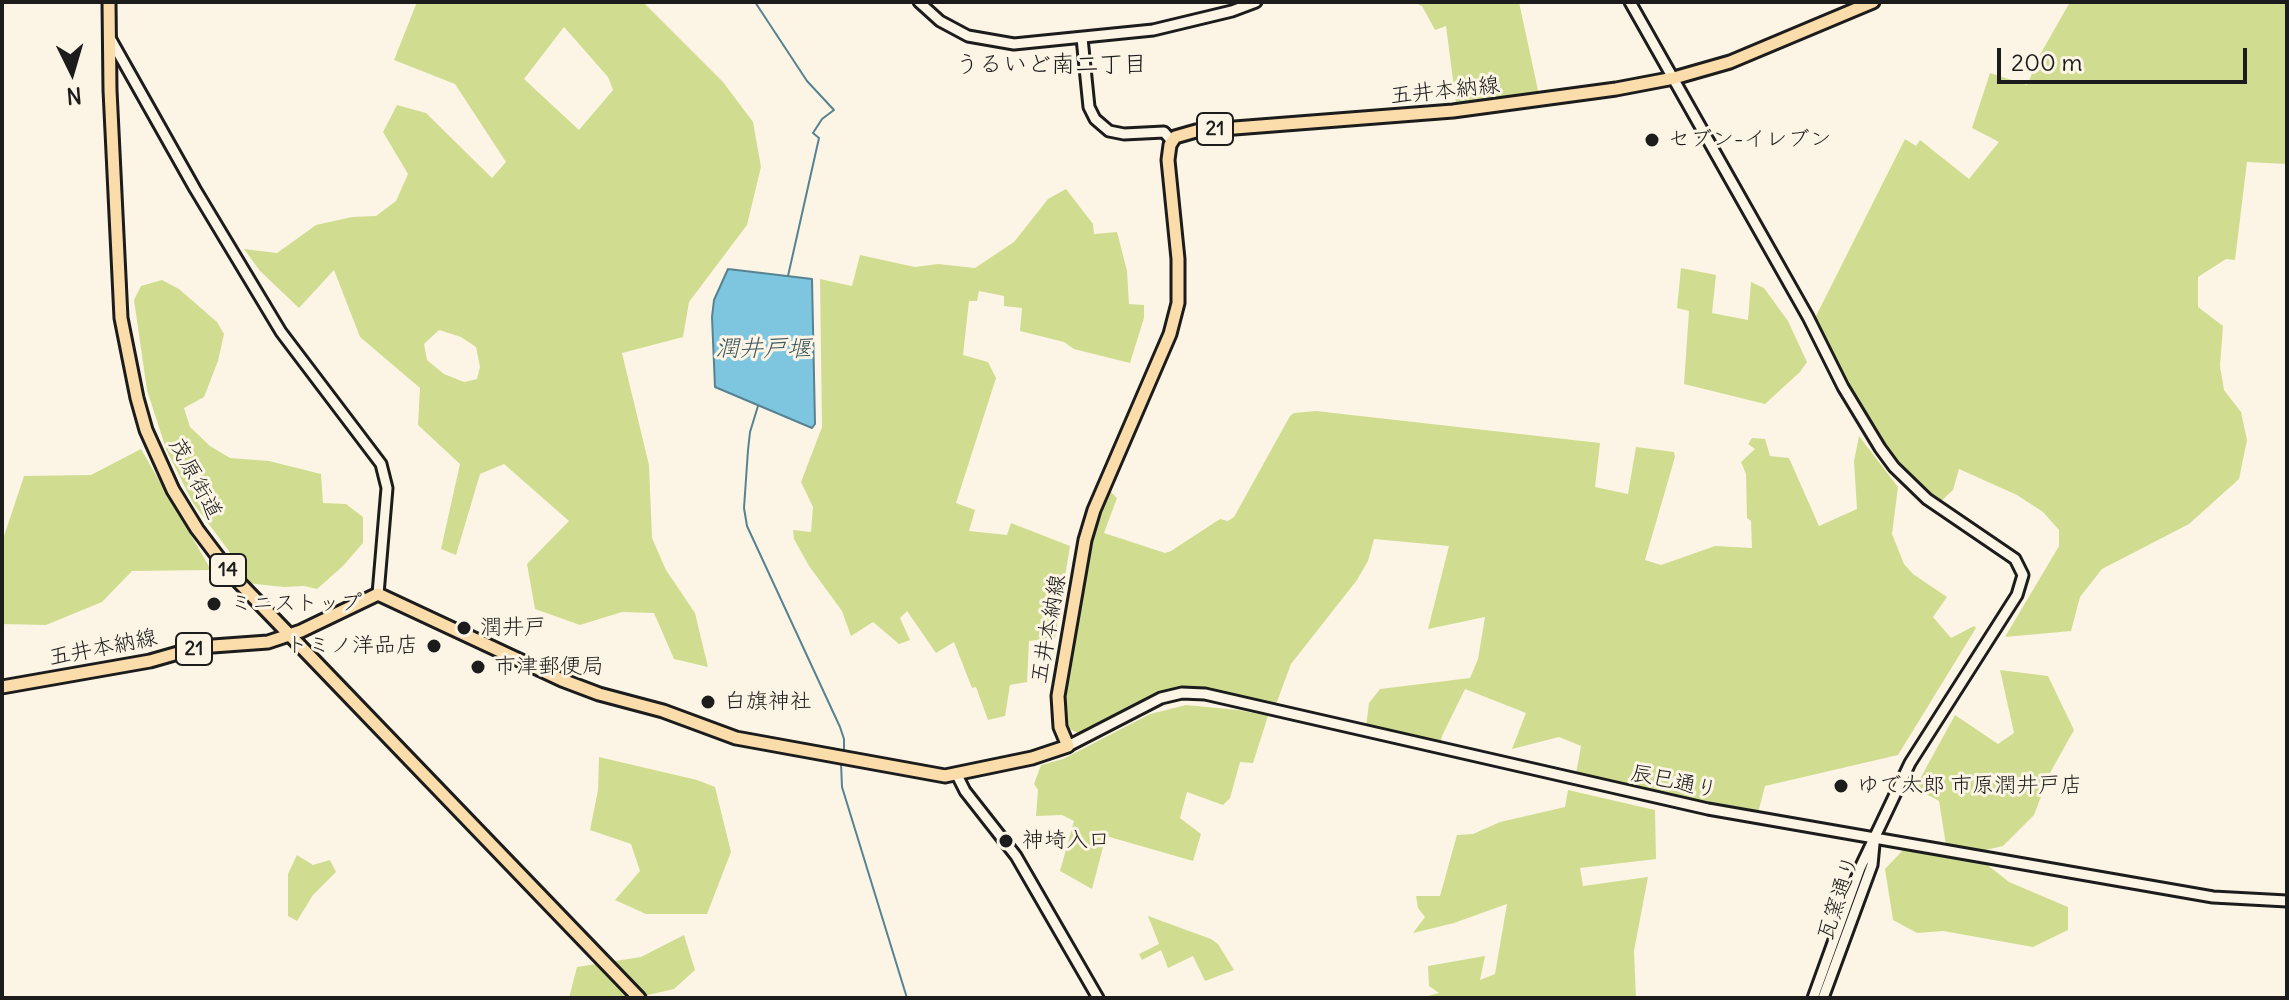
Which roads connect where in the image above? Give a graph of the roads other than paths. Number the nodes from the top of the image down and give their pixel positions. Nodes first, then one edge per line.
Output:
1 (109, 2) edge
2 (919, 2) edge
3 (1256, 2) edge
4 (1630, 2) edge
5 (1873, 2) edge
6 (110, 38) junction
7 (1082, 38) junction
8 (1674, 78) junction
9 (1171, 140) junction
10 (378, 594) junction
11 (289, 635) junction
12 (2, 687) edge
13 (1068, 746) junction
14 (957, 775) junction
15 (1875, 836) junction
16 (2287, 901) edge
17 (639, 998) edge
18 (1098, 998) edge
19 (1813, 998) edge
20 (1823, 998) edge

1 - 6 main road, 茂原街道 / 14
2 - 7 street
3 - 7 street
4 - 8 street
5 - 8 main road, 五井本納線 / 21
6 - 10 street
6 - 11 main road, 茂原街道 / 14
7 - 9 street
8 - 9 main road, 五井本納線 / 21
8 - 15 street
9 - 13 main road, 五井本納線 / 21
10 - 11 main road, 五井本納線 / 21
10 - 14 main road
11 - 12 main road, 五井本納線 / 21
11 - 17 main road, 茂原街道 / 14
13 - 14 main road
13 - 15 street, 辰巳通り
14 - 18 street
15 - 16 street, 辰巳通り
15 - 19 street, 瓦窯通り
15 - 20 street, 瓦窯通り

